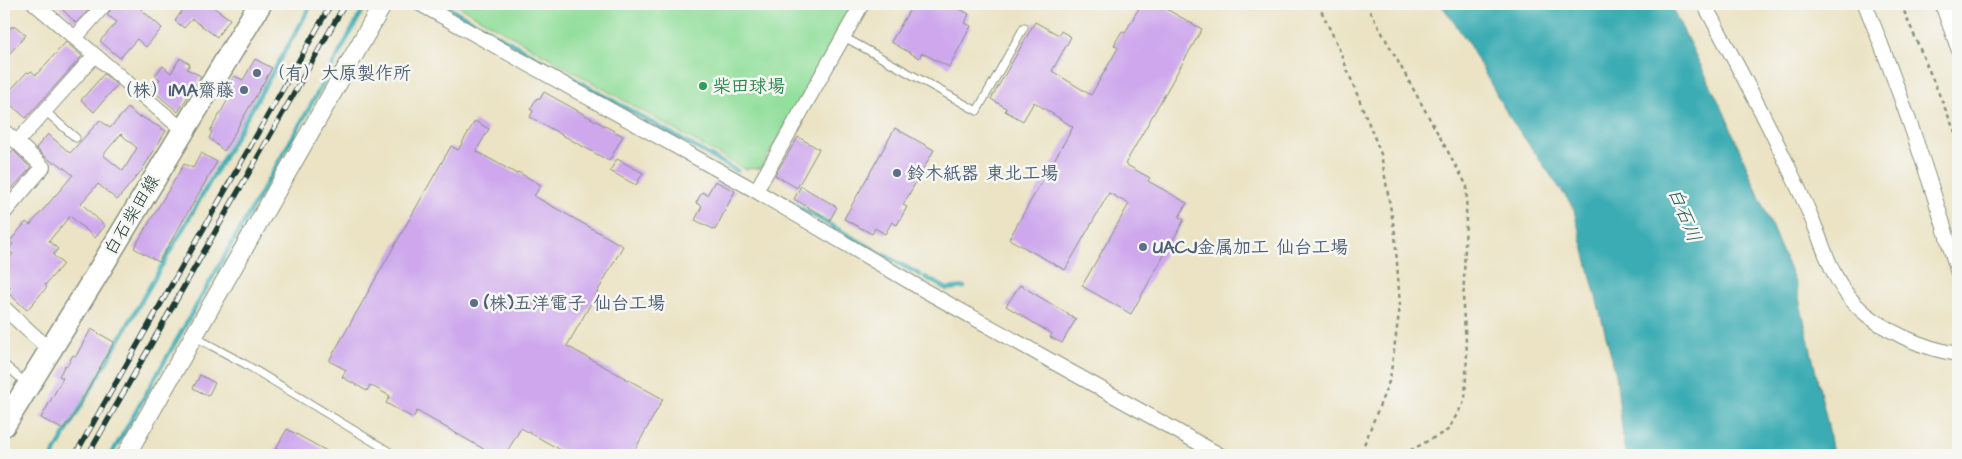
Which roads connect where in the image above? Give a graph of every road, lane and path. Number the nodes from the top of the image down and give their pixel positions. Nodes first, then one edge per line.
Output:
1 (35, 4) edge
2 (105, 4) edge
3 (260, 4) edge
4 (383, 4) edge
5 (420, 4) edge
6 (862, 4) edge
7 (1318, 4) edge
8 (1366, 4) edge
9 (1704, 4) edge
10 (1865, 4) edge
11 (1901, 4) edge
12 (1942, 4) edge
13 (1024, 27) dead end
14 (844, 37) junction
15 (75, 38) junction
16 (1958, 48) edge
17 (95, 55) junction
18 (44, 110) junction
19 (4, 130) edge
20 (183, 130) junction
21 (76, 138) dead end
22 (1958, 139) edge
23 (17, 142) junction
24 (756, 191) junction
25 (4, 213) edge
26 (1958, 273) edge
27 (4, 308) edge
28 (195, 337) junction
29 (51, 351) junction
30 (1958, 354) edge
31 (4, 364) edge
32 (29, 386) junction
33 (4, 426) edge
34 (126, 455) edge
35 (395, 455) edge
36 (1220, 455) edge
37 (1360, 455) edge
38 (1402, 455) edge

1 - 15 street
2 - 15 street
3 - 20 main road, 白石柴田線
4 - 28 street
5 - 24 street
6 - 14 street
7 - 37 path
8 - 38 path
9 - 30 street
10 - 26 street
11 - 22 path
12 - 16 street
13 - 14 lane
14 - 24 street
15 - 17 street
17 - 18 street
17 - 20 street
18 - 21 lane
18 - 23 street
19 - 23 street
20 - 29 main road, 白石柴田線
23 - 25 street
24 - 36 street
27 - 29 street
28 - 34 street
28 - 35 lane
29 - 32 main road, 白石柴田線
31 - 32 lane
32 - 33 main road, 白石柴田線

